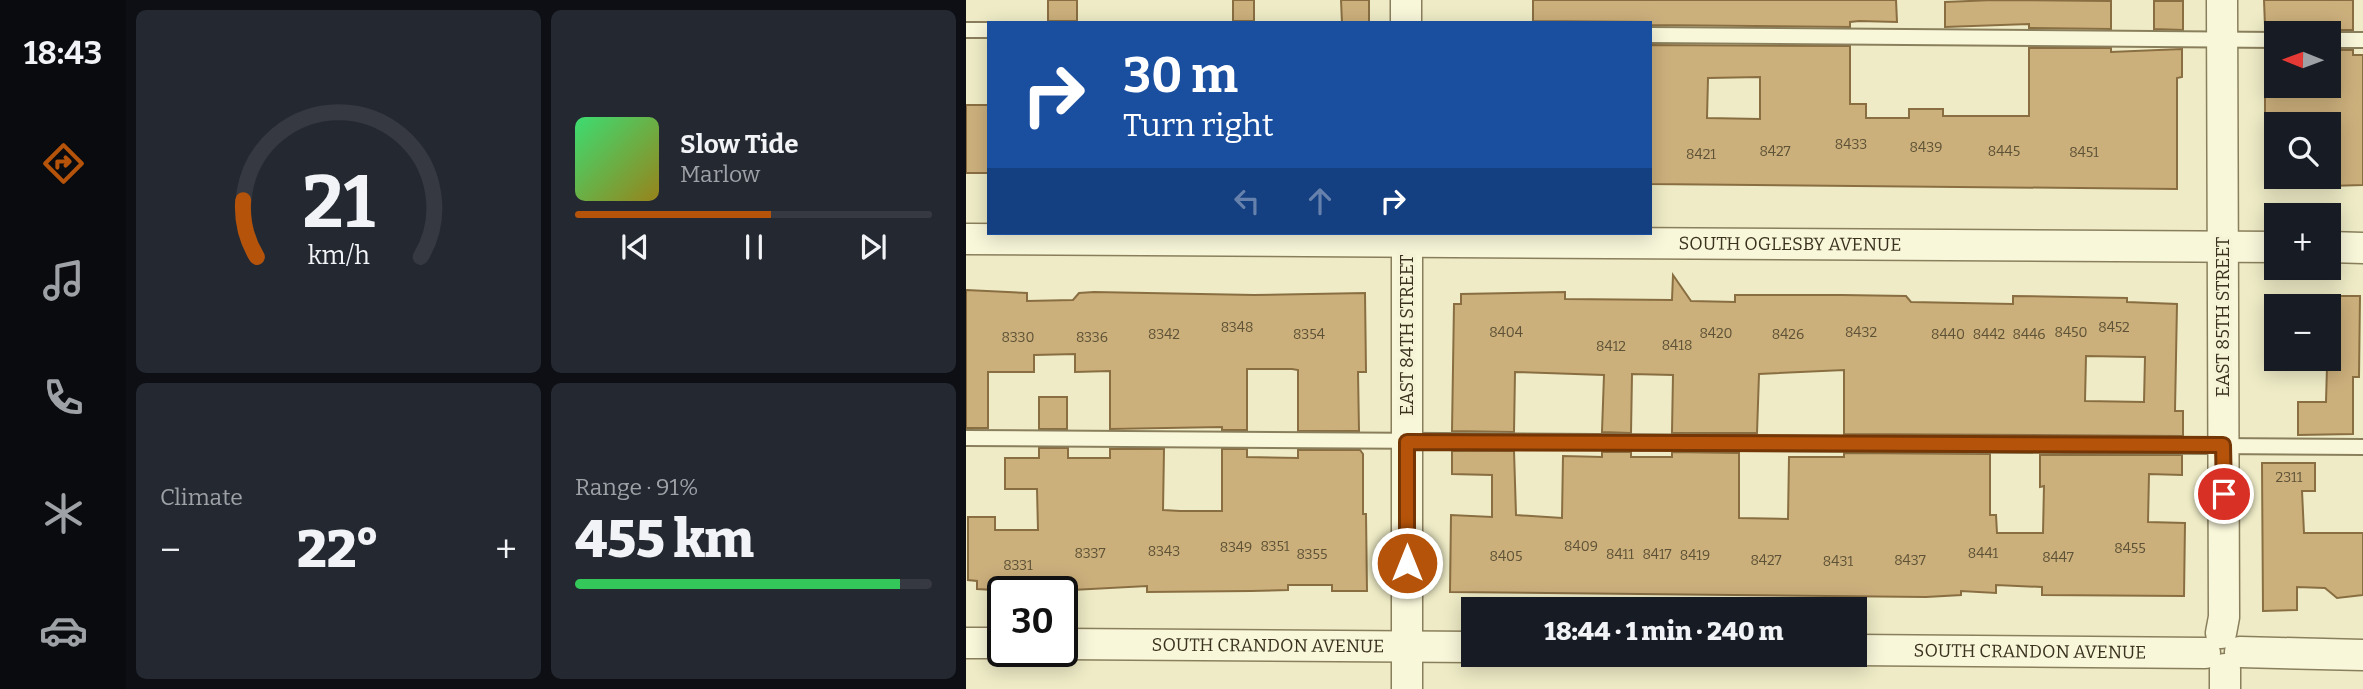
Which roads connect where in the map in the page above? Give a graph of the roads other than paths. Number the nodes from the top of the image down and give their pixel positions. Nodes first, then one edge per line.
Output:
1 (1406, 0) edge
2 (2222, 0) edge
3 (1406, 21) edge
4 (966, 30) edge
5 (987, 30) edge
6 (1652, 35) edge
7 (2222, 39) junction
8 (2264, 40) edge
9 (2342, 40) edge
10 (2363, 40) edge
11 (1407, 237) edge
12 (966, 239) edge
13 (2223, 247) junction
14 (2264, 247) edge
15 (2341, 247) edge
16 (2363, 247) edge
17 (966, 438) edge
18 (1407, 442) junction
19 (2223, 445) junction
20 (2363, 447) edge
21 (966, 643) edge
22 (987, 643) edge
23 (1078, 644) edge
24 (1407, 646) junction
25 (1461, 647) edge
26 (1867, 650) edge
27 (2363, 655) edge
28 (2223, 659) edge
29 (1407, 689) edge

1 - 3 street
2 - 7 street, EAST 85TH STREET
4 - 5 lane
6 - 7 lane
7 - 8 lane
7 - 13 street, EAST 85TH STREET
9 - 10 lane
11 - 12 street, SOUTH OGLESBY AVENUE
11 - 13 street, SOUTH OGLESBY AVENUE
11 - 18 street, EAST 84TH STREET
13 - 14 street, SOUTH OGLESBY AVENUE
13 - 19 street, EAST 85TH STREET
15 - 16 street
17 - 18 lane
18 - 19 lane
18 - 24 street, EAST 84TH STREET
19 - 20 lane
19 - 28 street, EAST 85TH STREET
21 - 22 street
23 - 24 street, SOUTH CRANDON AVENUE
24 - 25 street, SOUTH CRANDON AVENUE
24 - 29 street, EAST 84TH STREET
26 - 28 street, SOUTH CRANDON AVENUE
27 - 28 street, SOUTH CRANDON AVENUE

